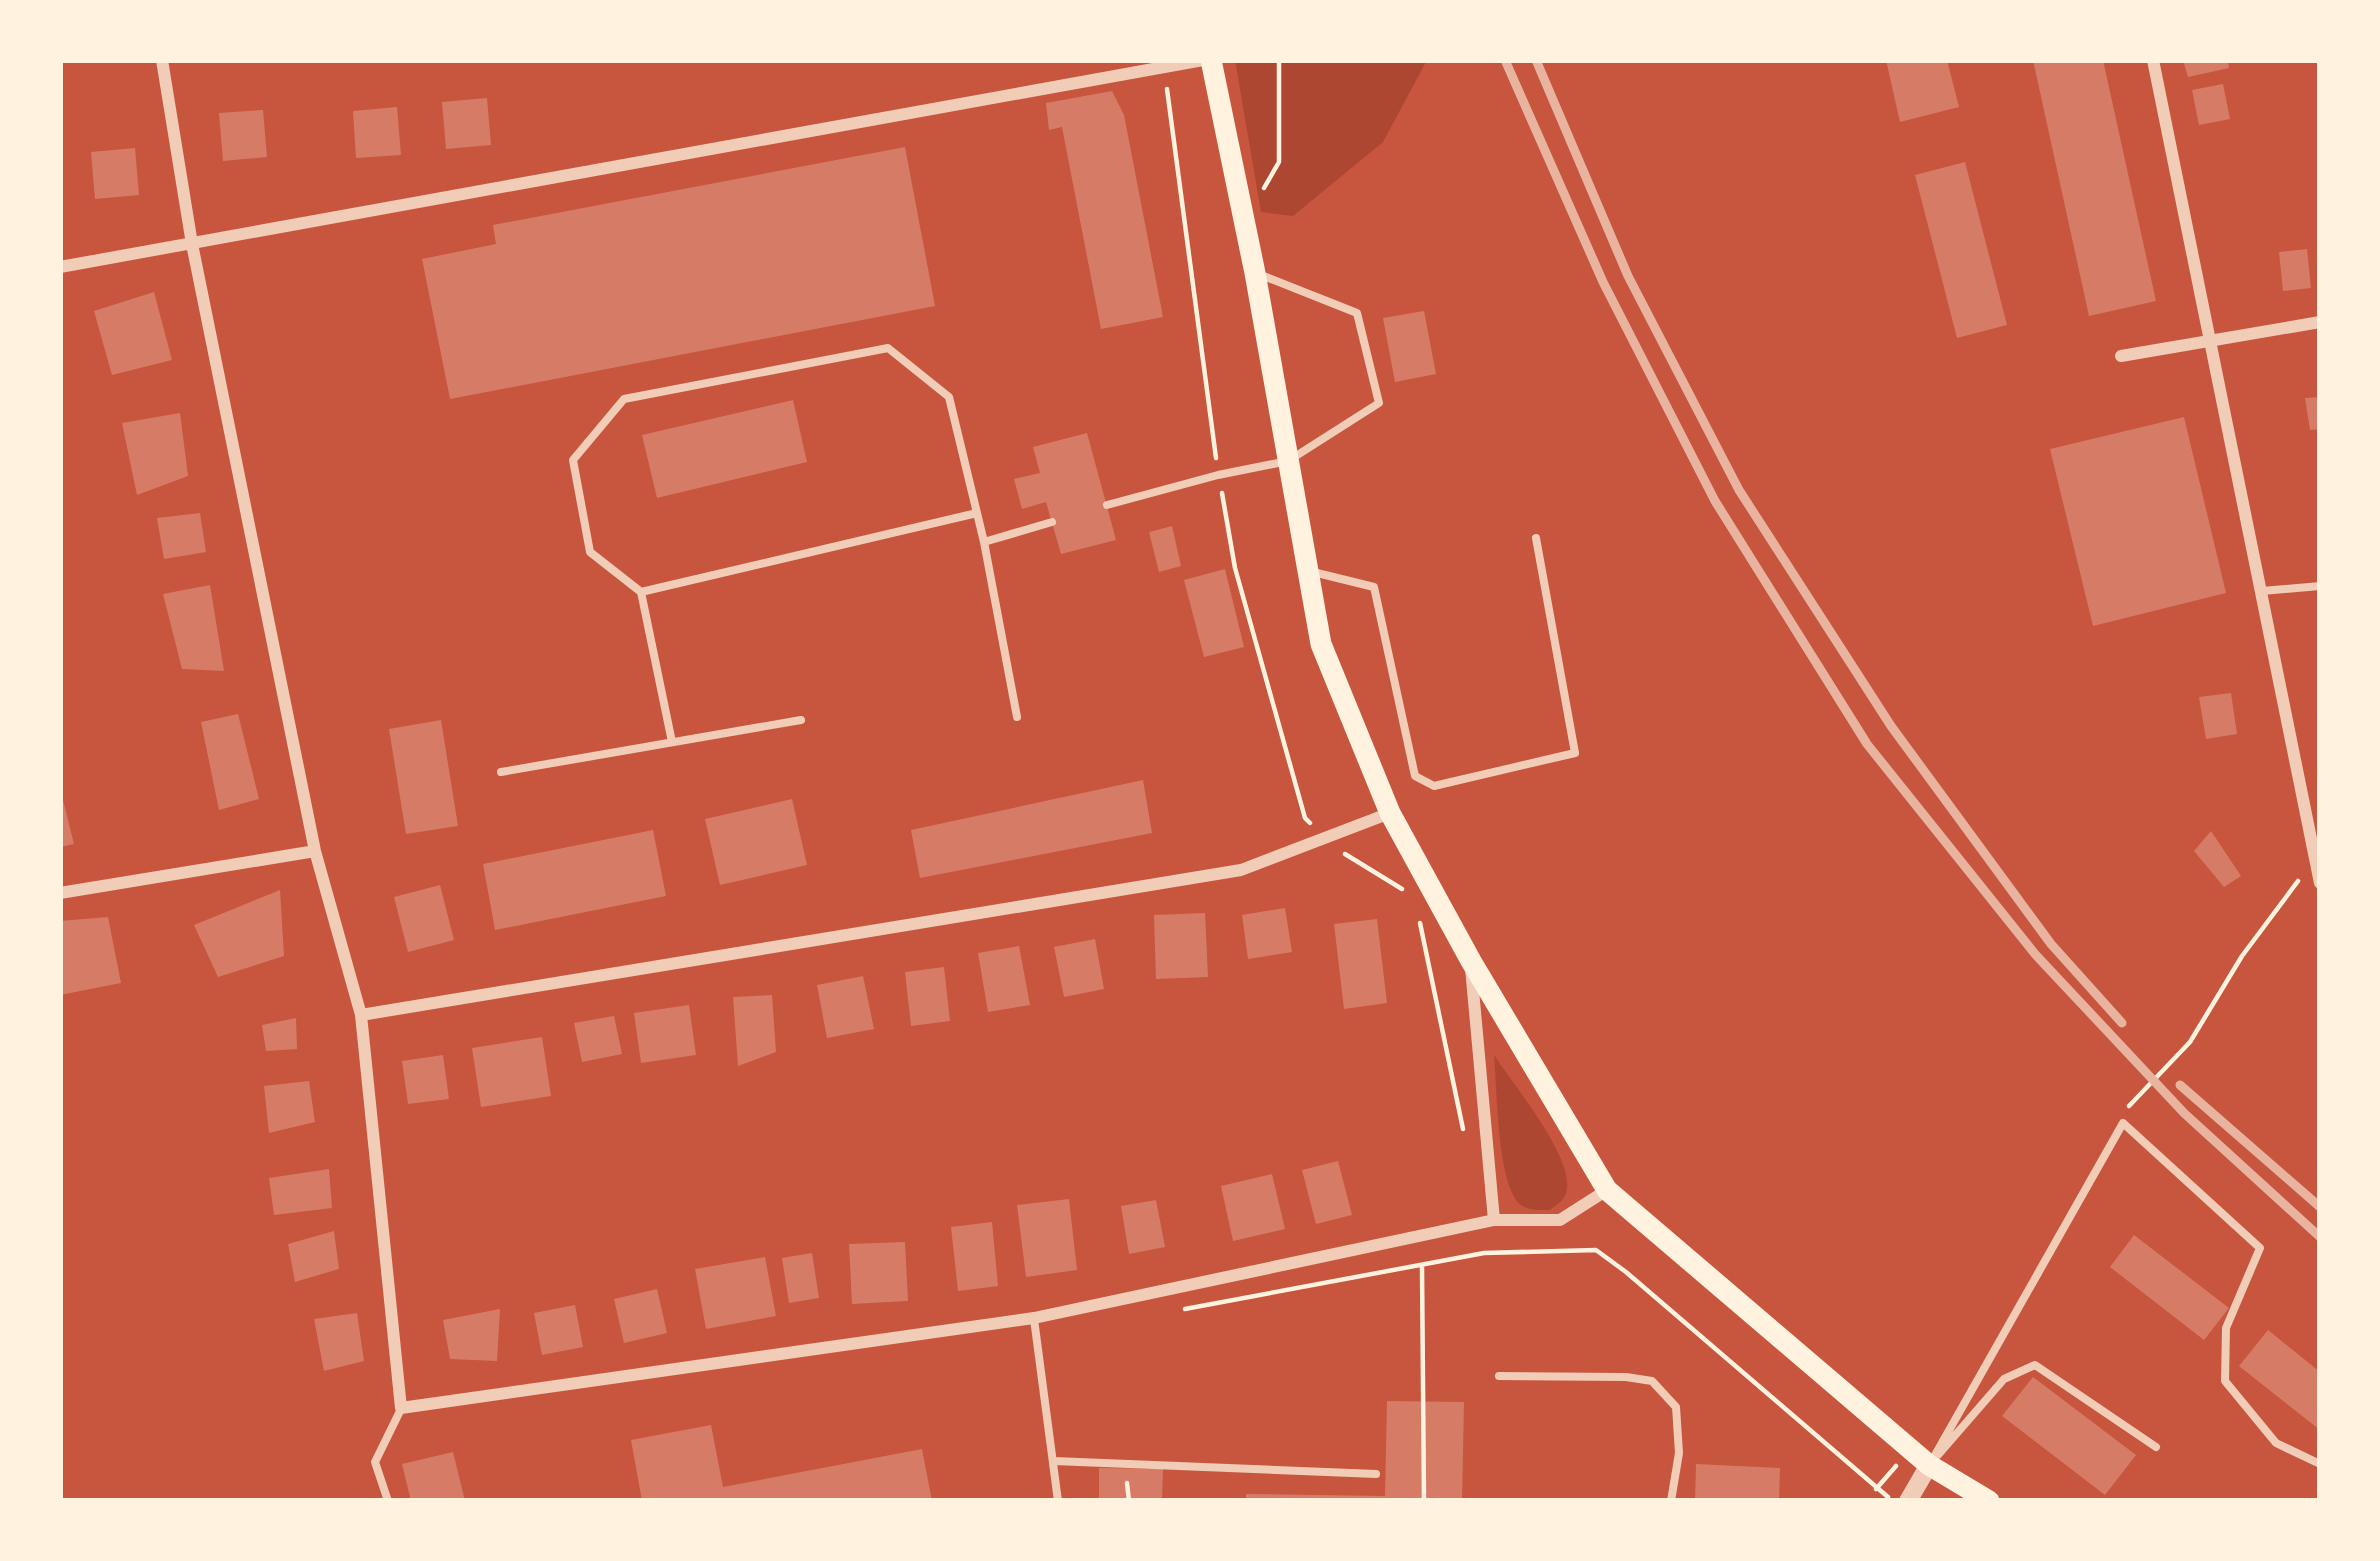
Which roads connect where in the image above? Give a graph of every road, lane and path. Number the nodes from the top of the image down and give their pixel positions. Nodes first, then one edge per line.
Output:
1 (162, 60) edge
2 (1207, 60) edge
3 (1279, 60) edge
4 (2153, 60) edge
5 (1164, 66) junction
6 (1245, 223) junction
7 (192, 244) junction
8 (60, 267) edge
9 (1255, 273) junction
10 (2320, 322) edge
11 (2210, 341) junction
12 (2121, 356) dead end
13 (1288, 461) junction
14 (1218, 475) junction
15 (1107, 505) dead end
16 (977, 513) junction
17 (1052, 522) dead end
18 (1536, 538) dead end
19 (984, 542) junction
20 (1308, 571) junction
21 (2320, 586) edge
22 (2262, 590) junction
23 (640, 592) junction
24 (1017, 717) dead end
25 (801, 720) dead end
26 (672, 742) junction
27 (501, 772) dead end
28 (2314, 810) edge
29 (1390, 814) junction
30 (1325, 838) junction
31 (315, 851) junction
32 (2320, 883) edge
33 (60, 892) edge
34 (1414, 897) dead end
35 (1419, 920) dead end
36 (1471, 961) junction
37 (361, 1016) junction
38 (1467, 1149) dead end
39 (1606, 1190) junction
40 (1494, 1220) junction
41 (1478, 1223) junction
42 (1484, 1253) junction
43 (1422, 1266) junction
44 (1173, 1312) dead end
45 (1034, 1318) junction
46 (1499, 1376) dead end
47 (401, 1408) junction
48 (2156, 1447) dead end
49 (1054, 1461) junction
50 (2320, 1464) edge
51 (1929, 1465) junction
52 (1376, 1474) dead end
53 (1127, 1480) dead end
54 (1876, 1489) dead end
55 (388, 1501) edge
56 (1058, 1501) edge
57 (1129, 1501) edge
58 (1424, 1501) edge
59 (1671, 1501) edge
60 (1908, 1501) edge
61 (1989, 1501) edge

1 - 7 street
2 - 5 street
2 - 6 main road
3 - 6 path
4 - 11 street
5 - 7 street
5 - 14 path
6 - 9 main road
7 - 8 street
7 - 31 street
9 - 13 main road
9 - 13 lane
10 - 11 street
11 - 12 street
11 - 22 street
13 - 14 lane
13 - 20 main road
14 - 15 lane
14 - 30 path
16 - 19 lane
16 - 23 lane
16 - 23 lane
17 - 19 lane
18 - 20 lane
19 - 24 lane
20 - 29 main road
21 - 22 lane
22 - 28 street
23 - 26 lane
25 - 26 lane
26 - 27 lane
28 - 32 street
29 - 30 street
29 - 36 main road
30 - 34 path
30 - 37 street
31 - 33 street
31 - 37 street
35 - 38 path
36 - 39 main road
36 - 40 street
37 - 47 street
39 - 40 street
39 - 51 main road
40 - 41 street
41 - 42 path
41 - 45 street
42 - 43 path
42 - 54 path
43 - 44 path
43 - 58 path
45 - 47 street
45 - 49 lane
46 - 59 lane
47 - 55 lane
48 - 51 lane
49 - 52 lane
49 - 56 lane
50 - 51 lane
51 - 60 street
51 - 61 main road
53 - 57 path

